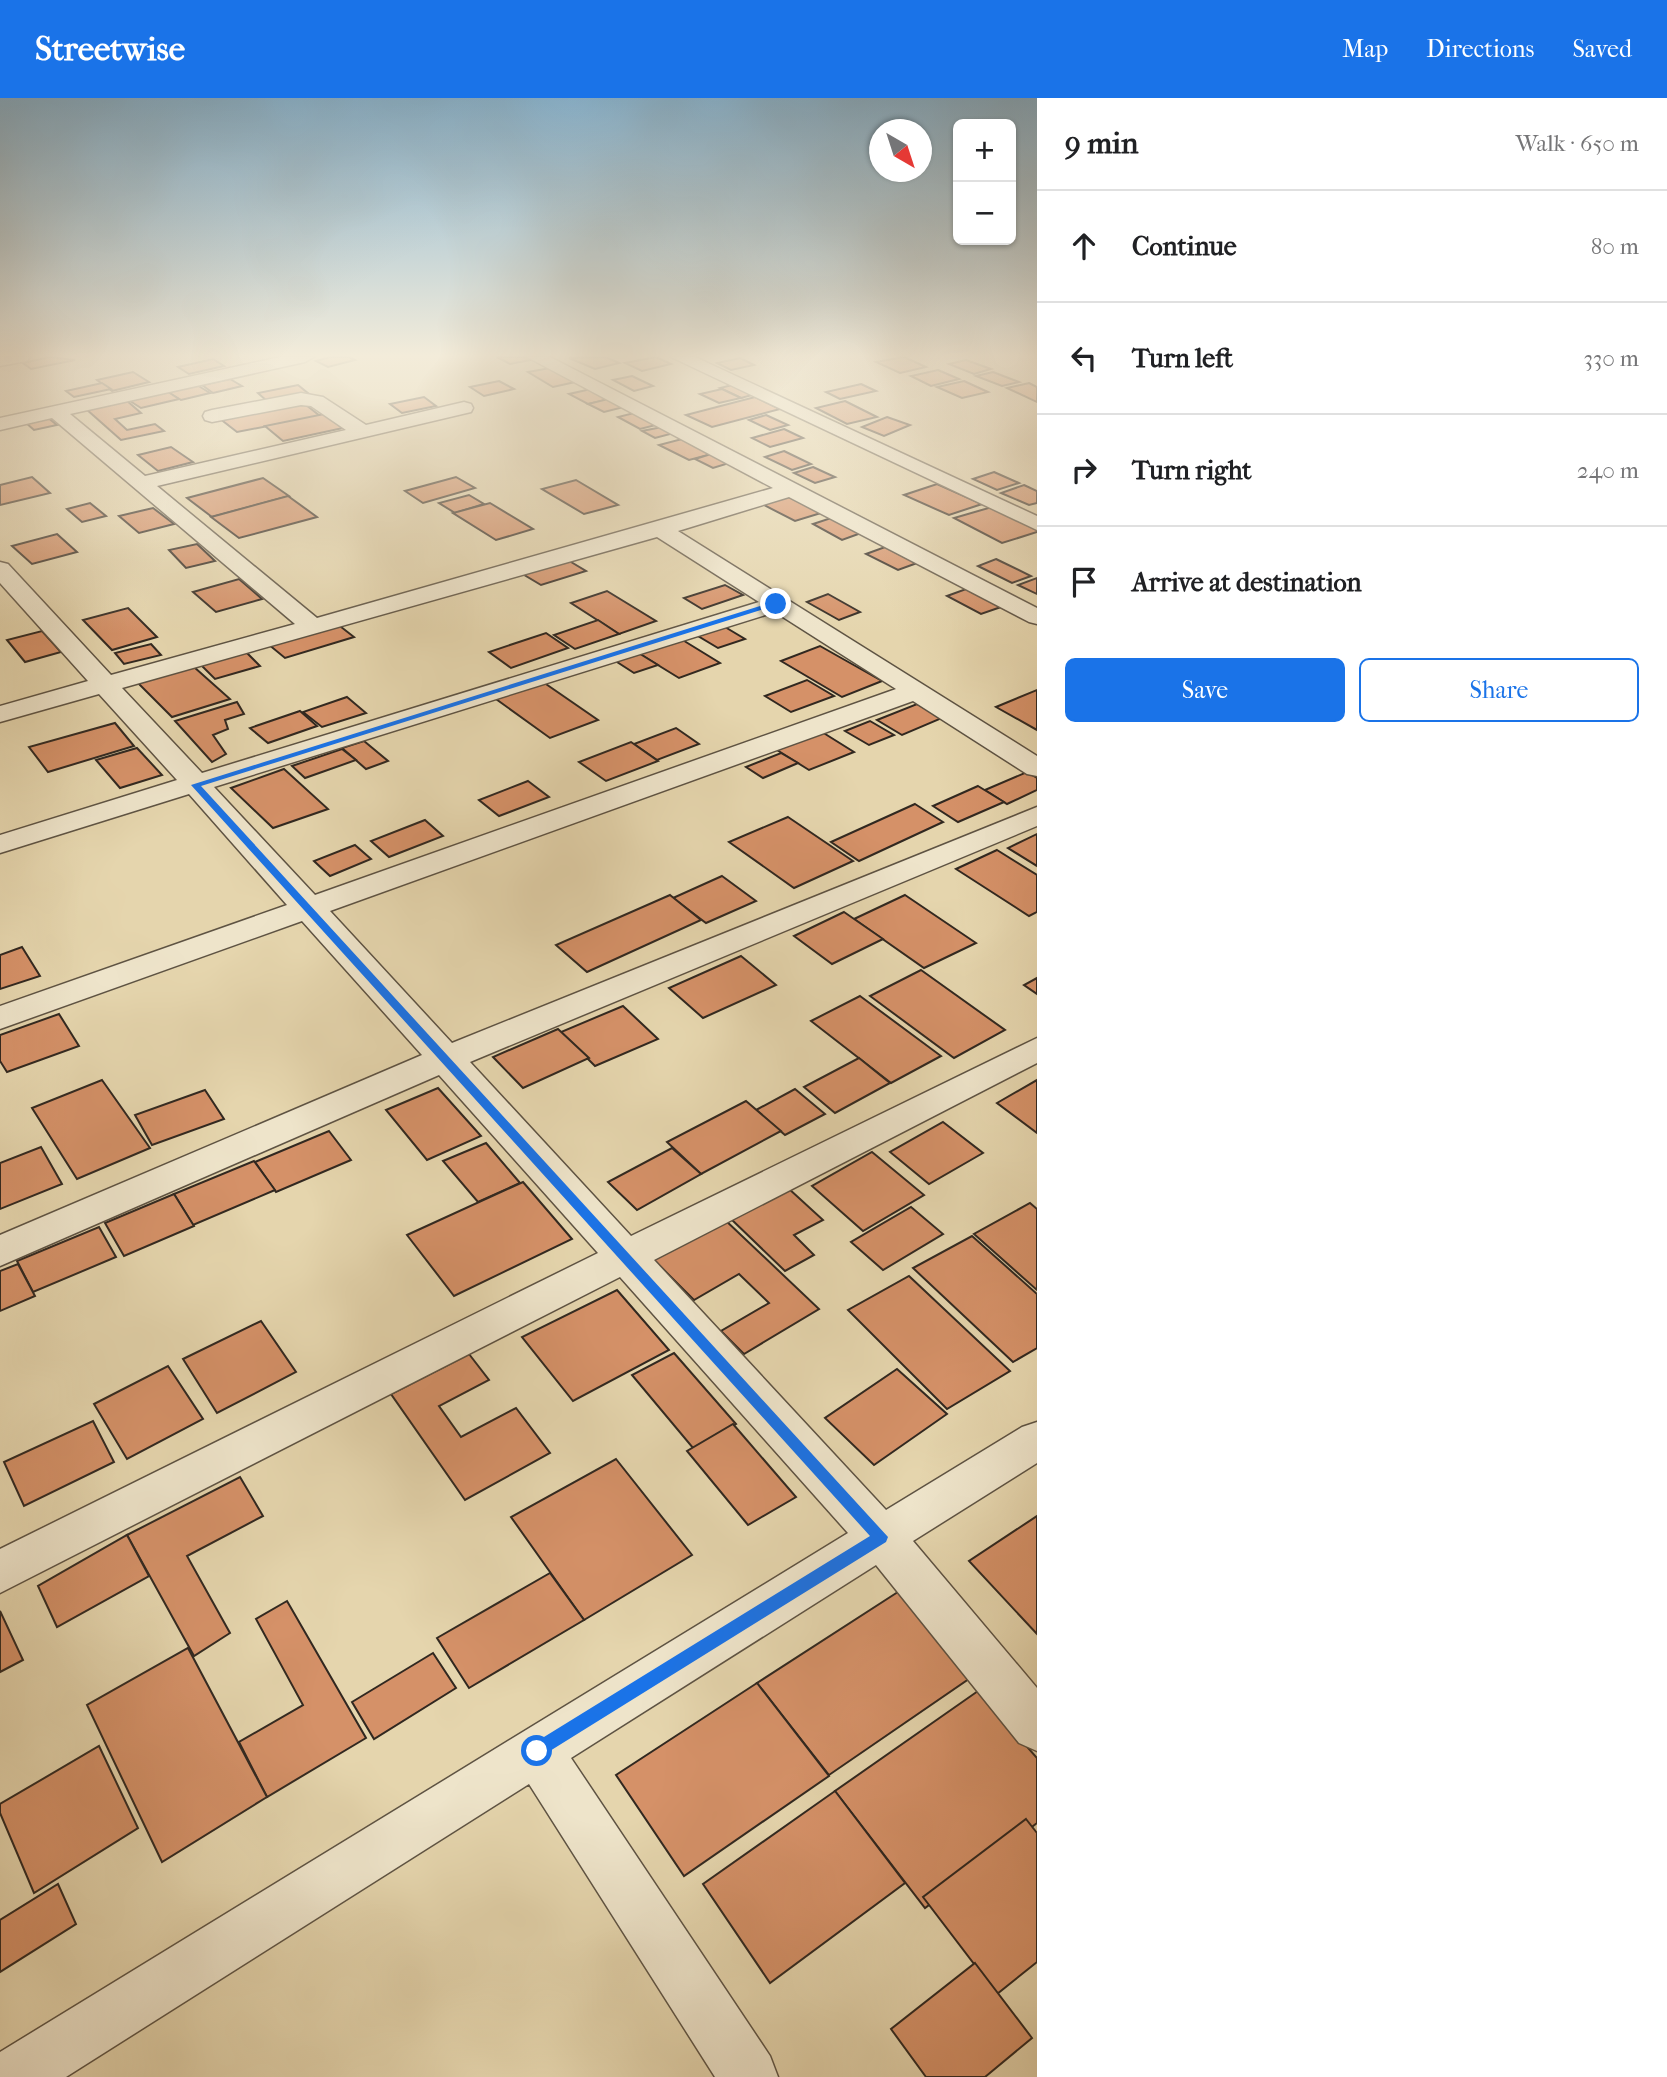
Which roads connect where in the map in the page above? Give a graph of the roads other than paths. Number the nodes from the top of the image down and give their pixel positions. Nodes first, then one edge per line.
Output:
1 (101, 449) edge
2 (288, 449) edge
3 (712, 449) edge
4 (877, 449) edge
5 (142, 483) junction
6 (790, 490) junction
7 (1037, 524) edge
8 (660, 530) junction
9 (0, 569) edge
10 (776, 604) junction
11 (1037, 617) edge
12 (313, 627) junction
13 (105, 685) junction
14 (913, 692) junction
15 (0, 714) edge
16 (1037, 768) edge
17 (195, 785) junction
18 (1037, 816) edge
19 (0, 844) edge
20 (307, 908) junction
21 (0, 1018) edge
22 (1037, 1049) edge
23 (445, 1059) junction
24 (0, 1251) edge
25 (624, 1256) junction
26 (1037, 1440) edge
27 (881, 1537) junction
28 (0, 1572) edge
29 (1037, 1726) edge
30 (537, 1751) junction
31 (13, 2077) edge
32 (749, 2077) edge

1 - 5 street
2 - 5 street
3 - 6 street
4 - 7 street
5 - 12 street
6 - 8 street
6 - 11 street
8 - 10 street
8 - 12 street
9 - 13 street
10 - 14 street
10 - 17 street
12 - 13 street
13 - 15 street
13 - 17 street
14 - 16 street
14 - 20 street
17 - 19 street
17 - 20 street
18 - 23 street
20 - 21 street
20 - 23 street
22 - 25 street
23 - 24 street
23 - 25 street
25 - 27 street
25 - 28 street
26 - 27 street
27 - 29 street
27 - 30 street
30 - 31 street
30 - 32 street

